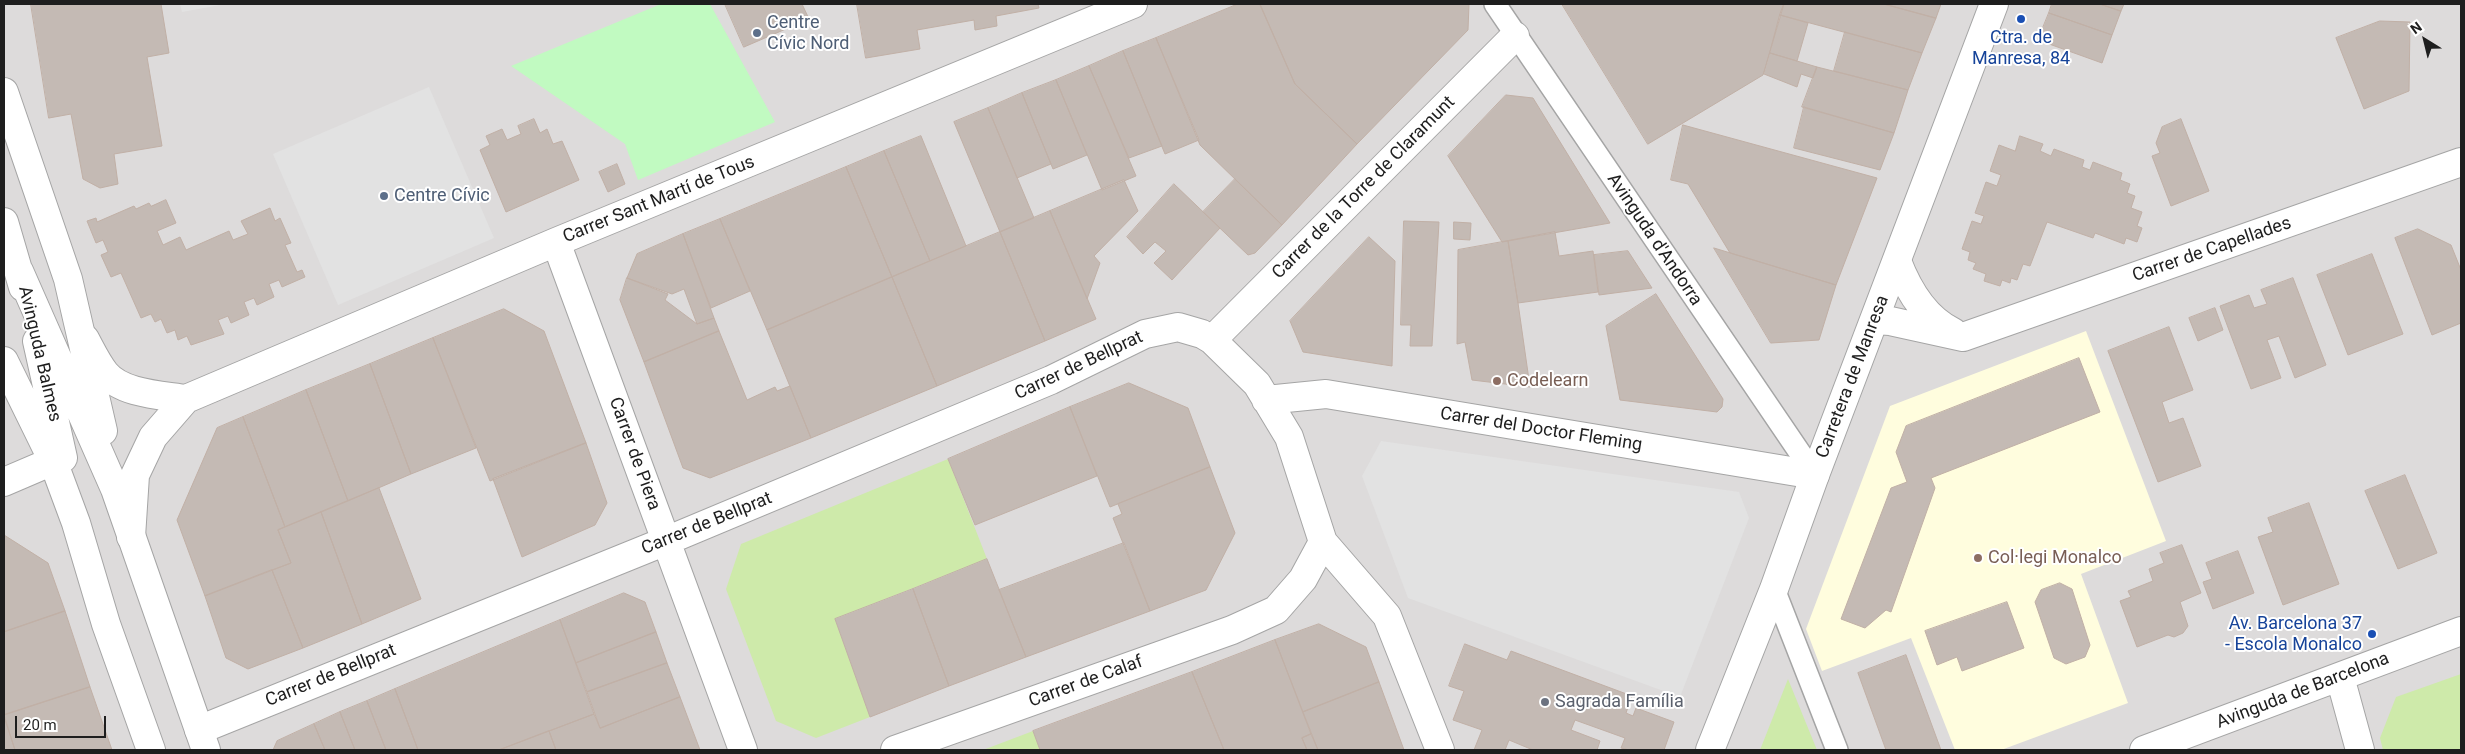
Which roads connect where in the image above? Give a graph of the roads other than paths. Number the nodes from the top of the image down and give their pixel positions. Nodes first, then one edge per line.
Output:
1 (1133, 4) edge
2 (1494, 4) edge
3 (1994, 4) edge
4 (1516, 36) junction
5 (4, 92) edge
6 (2461, 162) edge
7 (4, 222) edge
8 (556, 242) junction
9 (1897, 261) junction
10 (19, 271) junction
11 (1875, 320) junction
12 (82, 334) junction
13 (1963, 337) junction
14 (1212, 340) junction
15 (4, 361) edge
16 (186, 399) junction
17 (1266, 400) junction
18 (53, 461) junction
19 (1814, 475) junction
20 (4, 482) edge
21 (115, 489) junction
22 (76, 523) junction
23 (131, 538) junction
24 (666, 541) junction
25 (1323, 542) junction
26 (1774, 590) junction
27 (2461, 631) edge
28 (2340, 677) junction
29 (202, 740) edge
30 (151, 750) edge
31 (743, 750) edge
32 (894, 750) edge
33 (1440, 750) edge
34 (1710, 750) edge
35 (1837, 750) edge
36 (2144, 750) edge
37 (2360, 750) edge

1 - 8 street, Carrer Sant Martí de Tous
2 - 4 street, Avinguda d'Andorra
3 - 9 street, Carretera de Manresa
4 - 14 street, Carrer de la Torre de Claramunt
4 - 19 street, Avinguda d'Andorra
5 - 12 street, Avinguda Balmes
6 - 13 street, Carrer de Capellades
7 - 10 street
8 - 16 street, Carrer Sant Martí de Tous
8 - 24 street, Carrer de Piera
9 - 11 street, Carretera de Manresa
9 - 13 street
10 - 21 street, Avinguda Balmes
10 - 22 street, Avinguda Balmes
11 - 13 street
11 - 19 street, Carretera de Manresa
12 - 16 street
12 - 21 street, Avinguda Balmes
14 - 17 street
14 - 24 street, Carrer de Bellprat
15 - 18 street, Avinguda Balmes
16 - 23 street
17 - 19 street, Carrer del Doctor Fleming
17 - 25 street
18 - 20 street
18 - 22 street, Avinguda Balmes
19 - 26 street, Carretera de Manresa
21 - 23 street, Avinguda Balmes
22 - 30 street, Avinguda Balmes
23 - 29 street, Avinguda Balmes
24 - 29 street, Carrer de Bellprat
24 - 31 street, Carrer de Piera
25 - 32 street, Carrer de Calaf
25 - 33 street
26 - 34 street, Carretera de Manresa
26 - 35 street
27 - 28 street, Avinguda de Barcelona
28 - 36 street, Avinguda de Barcelona
28 - 37 street

